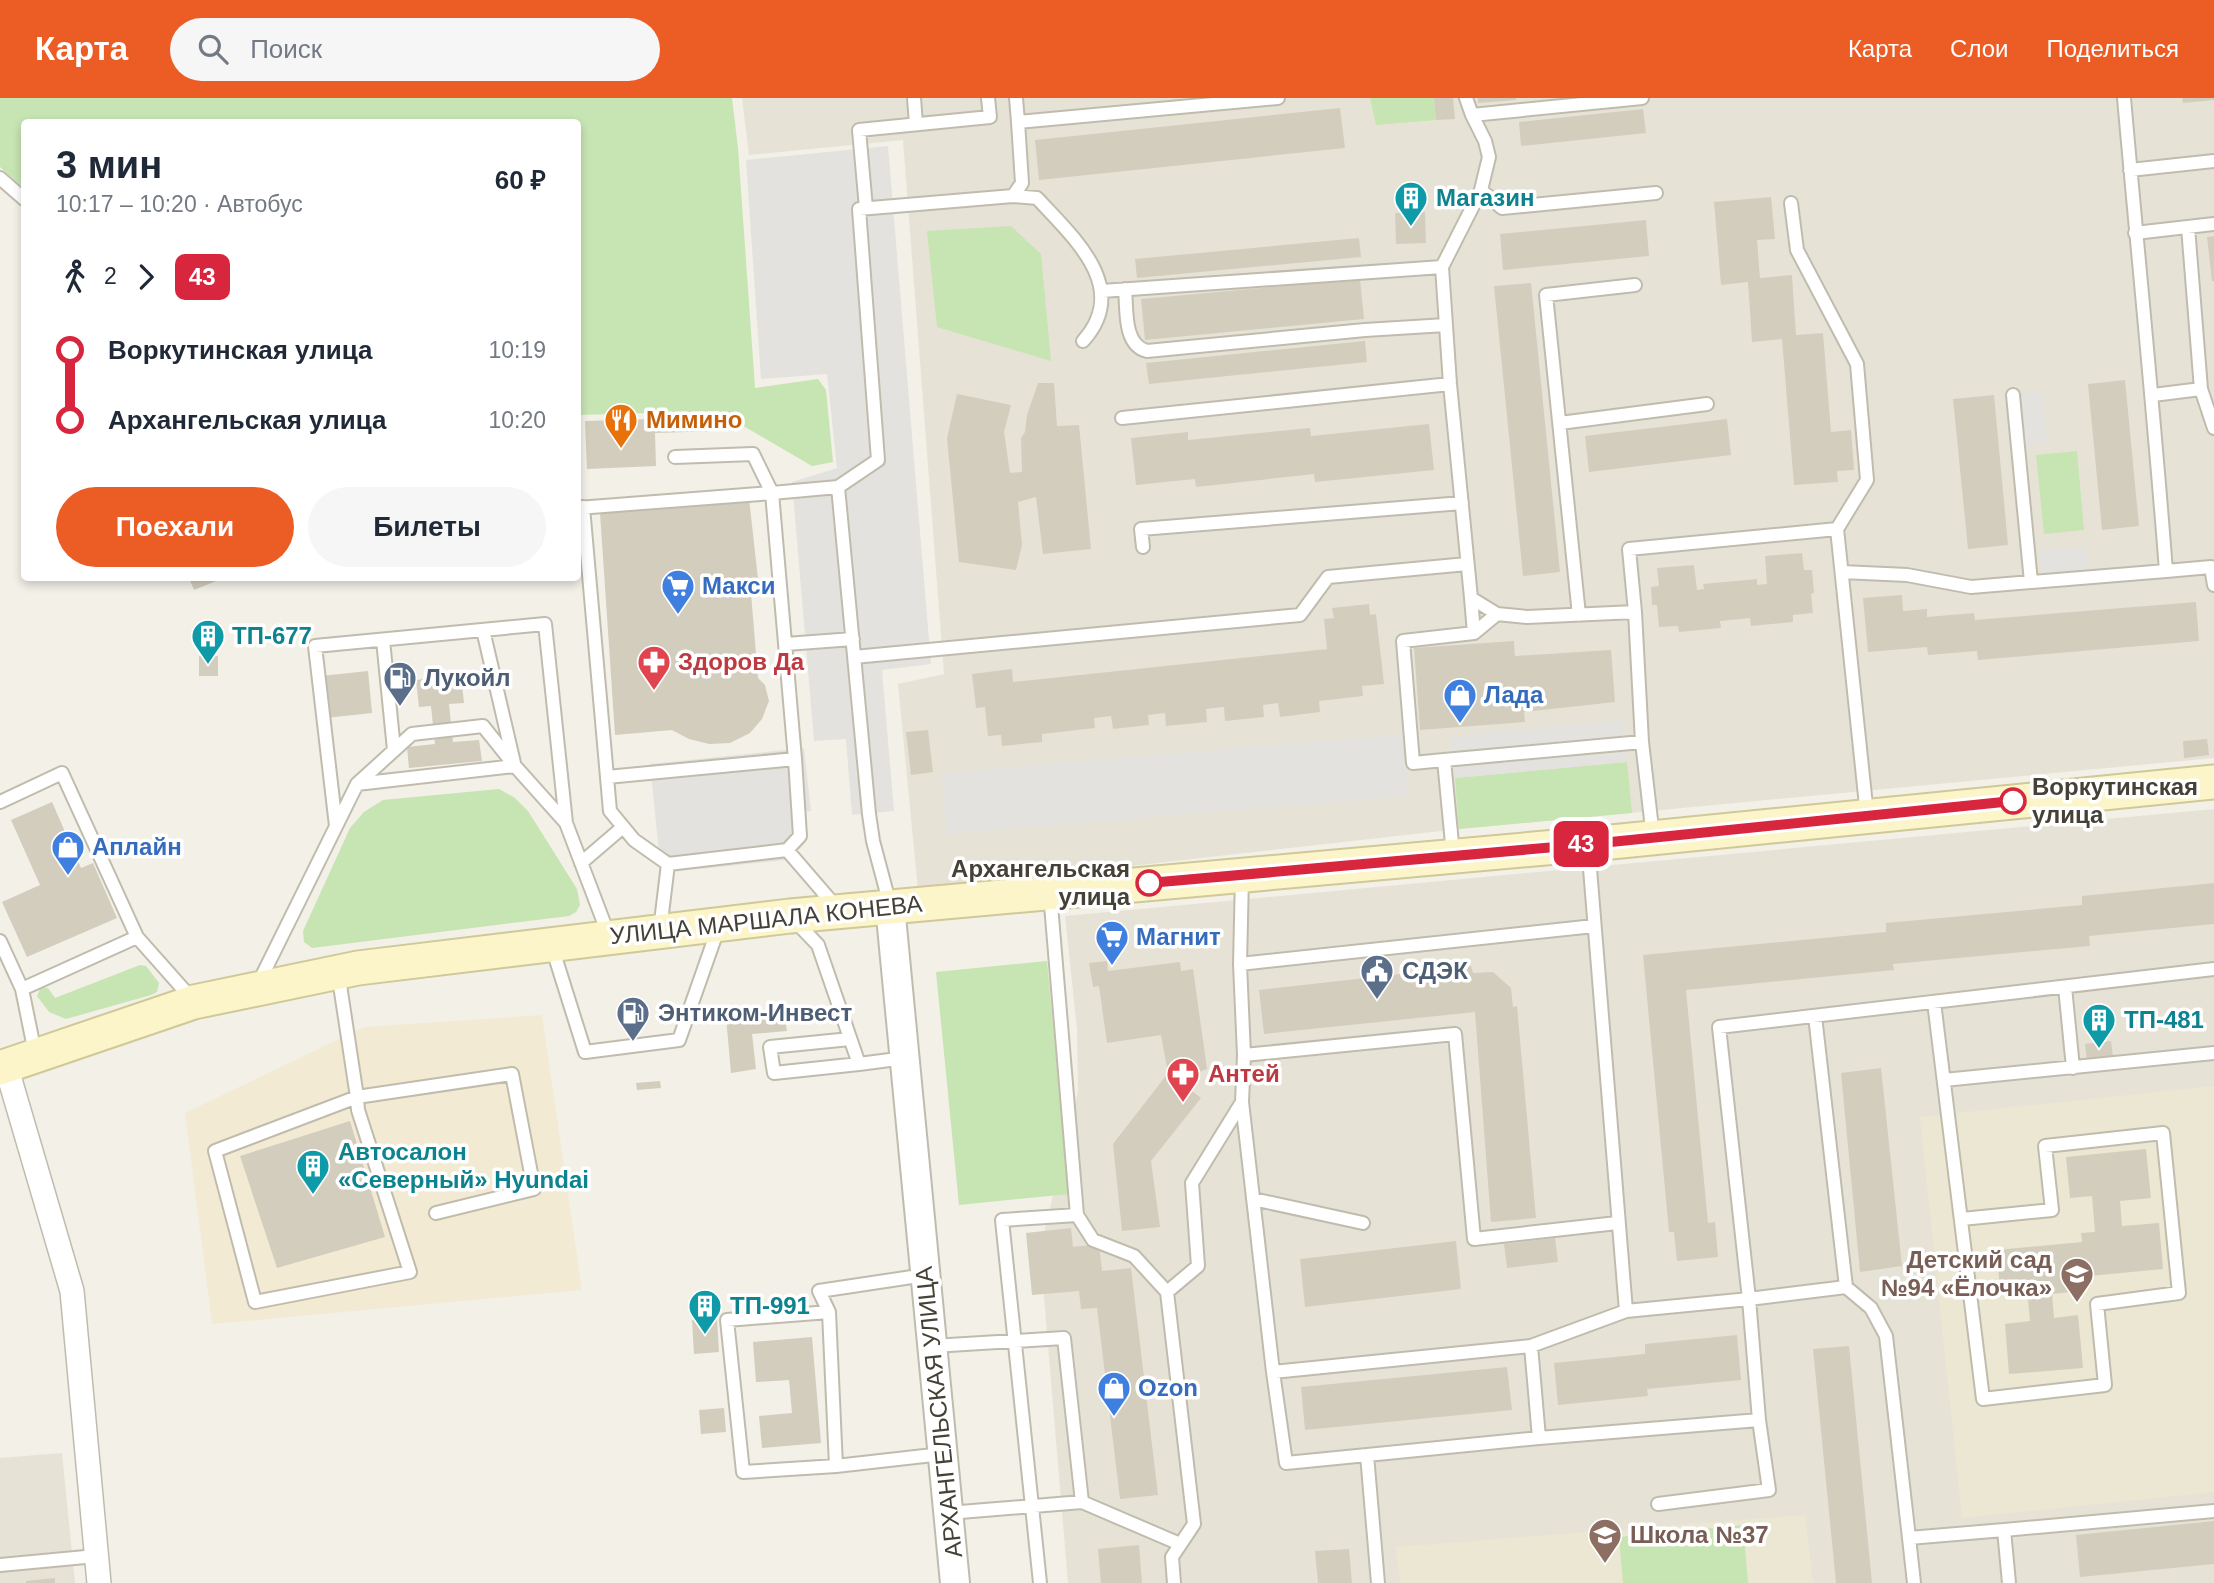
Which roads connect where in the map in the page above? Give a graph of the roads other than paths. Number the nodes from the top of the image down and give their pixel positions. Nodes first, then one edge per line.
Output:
1 (914, 98) edge
2 (988, 98) edge
3 (1016, 98) edge
4 (1278, 98) edge
5 (1466, 98) edge
6 (1642, 98) edge
7 (2124, 98) edge
8 (1472, 115) junction
9 (1018, 122) junction
10 (916, 124) junction
11 (2214, 161) edge
12 (2130, 170) junction
13 (0, 178) edge
14 (1482, 190) junction
15 (1656, 193) dead end
16 (21, 196) edge
17 (1013, 196) junction
18 (1791, 203) dead end
19 (866, 208) junction
20 (2214, 223) edge
21 (2189, 227) junction
22 (2135, 233) junction
23 (1441, 267) junction
24 (1635, 285) dead end
25 (1125, 289) junction
26 (1102, 291) junction
27 (1446, 325) junction
28 (1083, 341) dead end
29 (1450, 384) junction
30 (2201, 389) junction
31 (2013, 395) dead end
32 (2153, 395) junction
33 (1707, 404) dead end
34 (1122, 418) dead end
35 (1560, 423) junction
36 (2214, 428) edge
37 (675, 457) dead end
38 (838, 487) junction
39 (772, 493) junction
40 (1462, 503) junction
41 (581, 508) edge
42 (1837, 529) junction
43 (581, 531) edge
44 (1143, 547) dead end
45 (582, 554) edge
46 (1468, 565) junction
47 (2212, 566) edge
48 (2165, 571) junction
49 (1842, 572) junction
50 (2031, 582) junction
51 (2214, 585) edge
52 (1471, 598) junction
53 (1635, 612) junction
54 (1497, 614) junction
55 (1579, 615) junction
56 (483, 630) junction
57 (1474, 633) junction
58 (383, 639) junction
59 (853, 639) junction
60 (786, 644) junction
61 (854, 657) junction
62 (1642, 742) junction
63 (394, 750) junction
64 (795, 759) junction
65 (1444, 760) junction
66 (515, 766) junction
67 (607, 777) junction
68 (2214, 782) edge
69 (357, 783) junction
70 (0, 802) edge
71 (1867, 816) junction
72 (566, 823) junction
73 (336, 826) junction
74 (623, 827) junction
75 (1653, 838) junction
76 (1588, 844) junction
77 (787, 850) junction
78 (1453, 856) junction
79 (581, 863) junction
80 (668, 864) junction
81 (1242, 875) junction
82 (1049, 892) junction
83 (890, 906) junction
84 (839, 911) junction
85 (790, 916) junction
86 (721, 923) junction
87 (1594, 926) junction
88 (660, 930) junction
89 (609, 936) junction
90 (137, 937) junction
91 (0, 941) edge
92 (551, 943) junction
93 (1240, 964) junction
94 (2214, 970) edge
95 (338, 972) junction
96 (2065, 987) junction
97 (22, 989) junction
98 (255, 989) junction
99 (194, 1002) junction
100 (1934, 1002) junction
101 (1815, 1016) junction
102 (850, 1039) junction
103 (2214, 1053) edge
104 (1244, 1055) junction
105 (905, 1058) junction
106 (14, 1063) edge
107 (859, 1065) junction
108 (2073, 1068) junction
109 (1944, 1080) junction
110 (357, 1097) junction
111 (1242, 1102) junction
112 (1253, 1199) junction
113 (436, 1213) dead end
114 (1077, 1215) junction
115 (1962, 1219) junction
116 (1363, 1223) dead end
117 (1617, 1223) junction
118 (926, 1275) junction
119 (1846, 1287) junction
120 (1167, 1292) junction
121 (1749, 1299) junction
122 (1626, 1311) junction
123 (828, 1312) junction
124 (1015, 1341) junction
125 (932, 1346) junction
126 (1531, 1346) junction
127 (1273, 1373) junction
128 (1759, 1420) junction
129 (1539, 1438) junction
130 (943, 1454) junction
131 (1367, 1455) junction
132 (836, 1466) junction
133 (1082, 1502) junction
134 (1658, 1504) dead end
135 (1032, 1506) junction
136 (2214, 1511) edge
137 (948, 1513) junction
138 (2004, 1530) junction
139 (1909, 1538) junction
140 (1180, 1544) junction
141 (96, 1556) junction
142 (0, 1565) edge
143 (99, 1583) edge
144 (955, 1583) edge
145 (1040, 1583) edge
146 (1174, 1583) edge
147 (1378, 1583) edge
148 (1914, 1583) edge
149 (2008, 1583) edge

1 - 10 lane
2 - 10 lane
3 - 9 lane
4 - 9 lane
5 - 8 lane
6 - 8 lane
7 - 12 lane
8 - 14 lane
9 - 17 lane
10 - 19 lane
11 - 12 lane
12 - 22 lane
13 - 16 lane
14 - 15 lane
14 - 23 lane
17 - 19 lane
17 - 26 lane
18 - 42 lane
19 - 38 lane
20 - 21 lane
21 - 22 lane
21 - 30 lane
22 - 32 lane
23 - 25 lane
23 - 27 lane
24 - 35 lane
25 - 26 lane
25 - 27 lane
26 - 28 lane
27 - 29 lane
29 - 34 lane
29 - 40 lane
30 - 32 lane
30 - 36 lane
31 - 50 lane
32 - 48 lane
33 - 35 lane
35 - 55 lane
37 - 39 lane
38 - 39 lane
38 - 59 lane
39 - 41 lane
39 - 60 lane
40 - 44 lane
40 - 46 lane
42 - 49 lane
42 - 53 lane
43 - 45 lane
45 - 67 lane
46 - 52 lane
46 - 61 lane
47 - 48 lane
47 - 51 lane
48 - 50 lane
49 - 50 lane
49 - 71 lane
52 - 54 lane
52 - 57 lane
53 - 55 lane
53 - 62 lane
54 - 55 lane
54 - 57 lane
56 - 58 lane
56 - 66 lane
56 - 72 lane
57 - 65 lane
58 - 63 lane
58 - 73 lane
59 - 60 lane
59 - 61 lane
60 - 64 lane
61 - 83 lane
62 - 65 lane
62 - 75 lane
63 - 66 lane
63 - 69 lane
64 - 67 lane
64 - 77 lane
65 - 78 lane
66 - 69 lane
66 - 72 lane
67 - 74 lane
68 - 71 main road, УЛИЦА МАРШАЛА КОНЕВА
69 - 73 lane
70 - 90 lane
71 - 75 main road, УЛИЦА МАРШАЛА КОНЕВА
72 - 79 lane
73 - 98 lane
74 - 79 lane
74 - 80 lane
75 - 76 main road, УЛИЦА МАРШАЛА КОНЕВА
76 - 78 main road, УЛИЦА МАРШАЛА КОНЕВА
76 - 87 lane
77 - 80 lane
77 - 84 lane
78 - 81 main road, УЛИЦА МАРШАЛА КОНЕВА
79 - 89 lane
80 - 88 lane
81 - 82 main road, УЛИЦА МАРШАЛА КОНЕВА
81 - 93 lane
82 - 83 main road, УЛИЦА МАРШАЛА КОНЕВА
82 - 114 lane
83 - 84 main road, УЛИЦА МАРШАЛА КОНЕВА
83 - 105 street, АРХАНГЕЛЬСКАЯ УЛИЦА
84 - 85 main road, УЛИЦА МАРШАЛА КОНЕВА
85 - 86 main road, УЛИЦА МАРШАЛА КОНЕВА
85 - 102 lane
86 - 88 main road, УЛИЦА МАРШАЛА КОНЕВА
86 - 92 lane
87 - 93 lane
87 - 117 lane
88 - 89 main road, УЛИЦА МАРШАЛА КОНЕВА
89 - 92 main road, УЛИЦА МАРШАЛА КОНЕВА
90 - 97 lane
90 - 99 lane
91 - 97 lane
92 - 95 main road, УЛИЦА МАРШАЛА КОНЕВА
93 - 104 lane
94 - 96 lane
95 - 98 main road, УЛИЦА МАРШАЛА КОНЕВА
95 - 110 lane
96 - 100 lane
96 - 108 lane
97 - 106 lane
98 - 99 main road, УЛИЦА МАРШАЛА КОНЕВА
99 - 106 main road, УЛИЦА МАРШАЛА КОНЕВА
100 - 101 lane
100 - 109 lane
101 - 119 lane
101 - 121 lane
102 - 107 lane
102 - 107 lane
103 - 108 lane
104 - 111 lane
104 - 117 lane
105 - 107 lane
105 - 118 street, АРХАНГЕЛЬСКАЯ УЛИЦА
106 - 141 street
108 - 109 lane
109 - 115 lane
110 - 110 lane
110 - 113 lane
111 - 112 lane
111 - 120 lane
112 - 116 lane
112 - 127 lane
114 - 120 lane
114 - 124 lane
115 - 115 lane
117 - 122 lane
118 - 123 lane
118 - 125 street, АРХАНГЕЛЬСКАЯ УЛИЦА
119 - 121 lane
119 - 139 lane
120 - 140 lane
121 - 122 lane
121 - 128 lane
122 - 126 lane
123 - 132 lane
123 - 132 lane
124 - 125 lane
124 - 133 lane
124 - 135 lane
125 - 130 street, АРХАНГЕЛЬСКАЯ УЛИЦА
126 - 127 lane
126 - 129 lane
127 - 131 lane
128 - 129 lane
128 - 134 lane
129 - 131 lane
130 - 132 lane
130 - 137 street, АРХАНГЕЛЬСКАЯ УЛИЦА
131 - 147 lane
133 - 135 lane
133 - 140 lane
135 - 137 lane
135 - 145 lane
136 - 138 lane
137 - 144 street, АРХАНГЕЛЬСКАЯ УЛИЦА
138 - 139 lane
138 - 149 lane
139 - 148 lane
140 - 146 lane
141 - 142 lane
141 - 143 street

